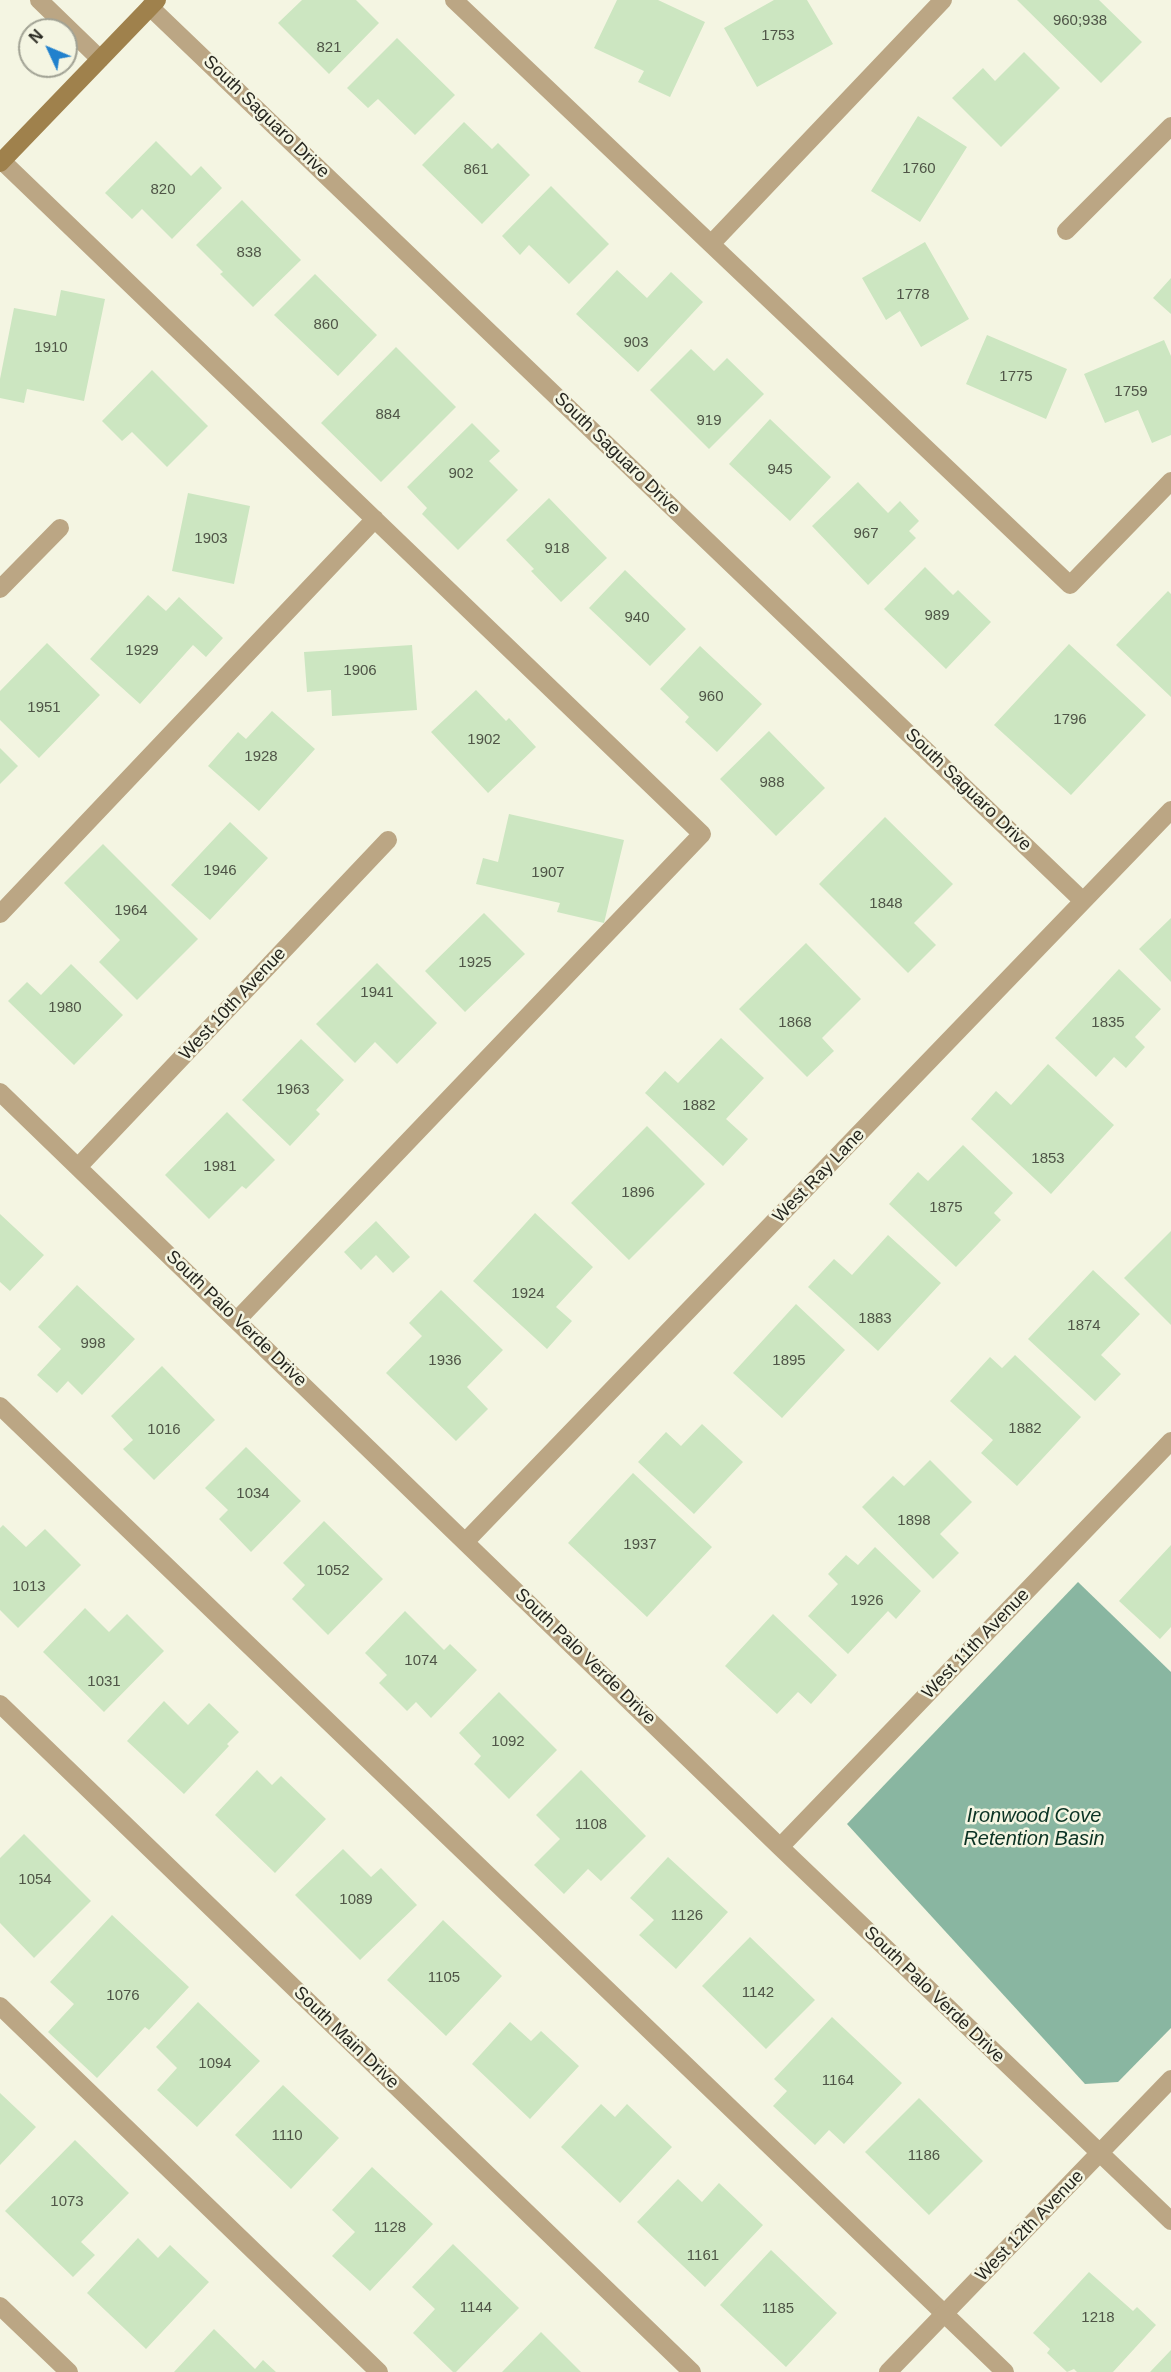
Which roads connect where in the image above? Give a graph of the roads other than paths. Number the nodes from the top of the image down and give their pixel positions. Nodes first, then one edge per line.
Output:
1 (39, 0) edge
2 (454, 0) edge
3 (943, 0) edge
4 (153, 3) edge
5 (100, 59) junction
6 (1171, 126) edge
7 (1, 161) edge
8 (1066, 231) dead end
9 (711, 244) junction
10 (1171, 481) edge
11 (375, 519) junction
12 (60, 528) dead end
13 (0, 589) edge
14 (1171, 810) edge
15 (388, 840) dead end
16 (1083, 902) junction
17 (0, 914) edge
18 (0, 1092) edge
19 (78, 1167) junction
20 (237, 1320) junction
21 (0, 1406) edge
22 (1171, 1441) edge
23 (466, 1541) junction
24 (0, 1704) edge
25 (780, 1847) junction
26 (0, 2006) edge
27 (1171, 2079) edge
28 (1100, 2153) junction
29 (1171, 2221) edge
30 (0, 2306) edge
31 (945, 2314) junction
32 (69, 2372) edge
33 (379, 2372) edge
34 (692, 2372) edge
35 (888, 2372) edge
36 (1005, 2372) edge

1 - 5 street
2 - 9 street
3 - 9 street
4 - 5 main road
4 - 16 street, South Saguaro Drive
5 - 7 main road
6 - 8 street
7 - 11 street
9 - 10 street
11 - 17 street
11 - 20 street
12 - 13 street
14 - 16 street, West Ray Lane
15 - 19 street, West 10th Avenue
16 - 23 street, West Ray Lane
18 - 19 street, South Palo Verde Drive
19 - 20 street, South Palo Verde Drive
20 - 23 street, South Palo Verde Drive
21 - 31 street
22 - 25 street, West 11th Avenue
23 - 25 street, South Palo Verde Drive
24 - 34 street, South Main Drive
25 - 28 street, South Palo Verde Drive
26 - 33 street
27 - 28 street, West 12th Avenue
28 - 29 street, South Palo Verde Drive
28 - 31 street, West 12th Avenue
30 - 32 street
31 - 35 street, West 12th Avenue
31 - 36 street

